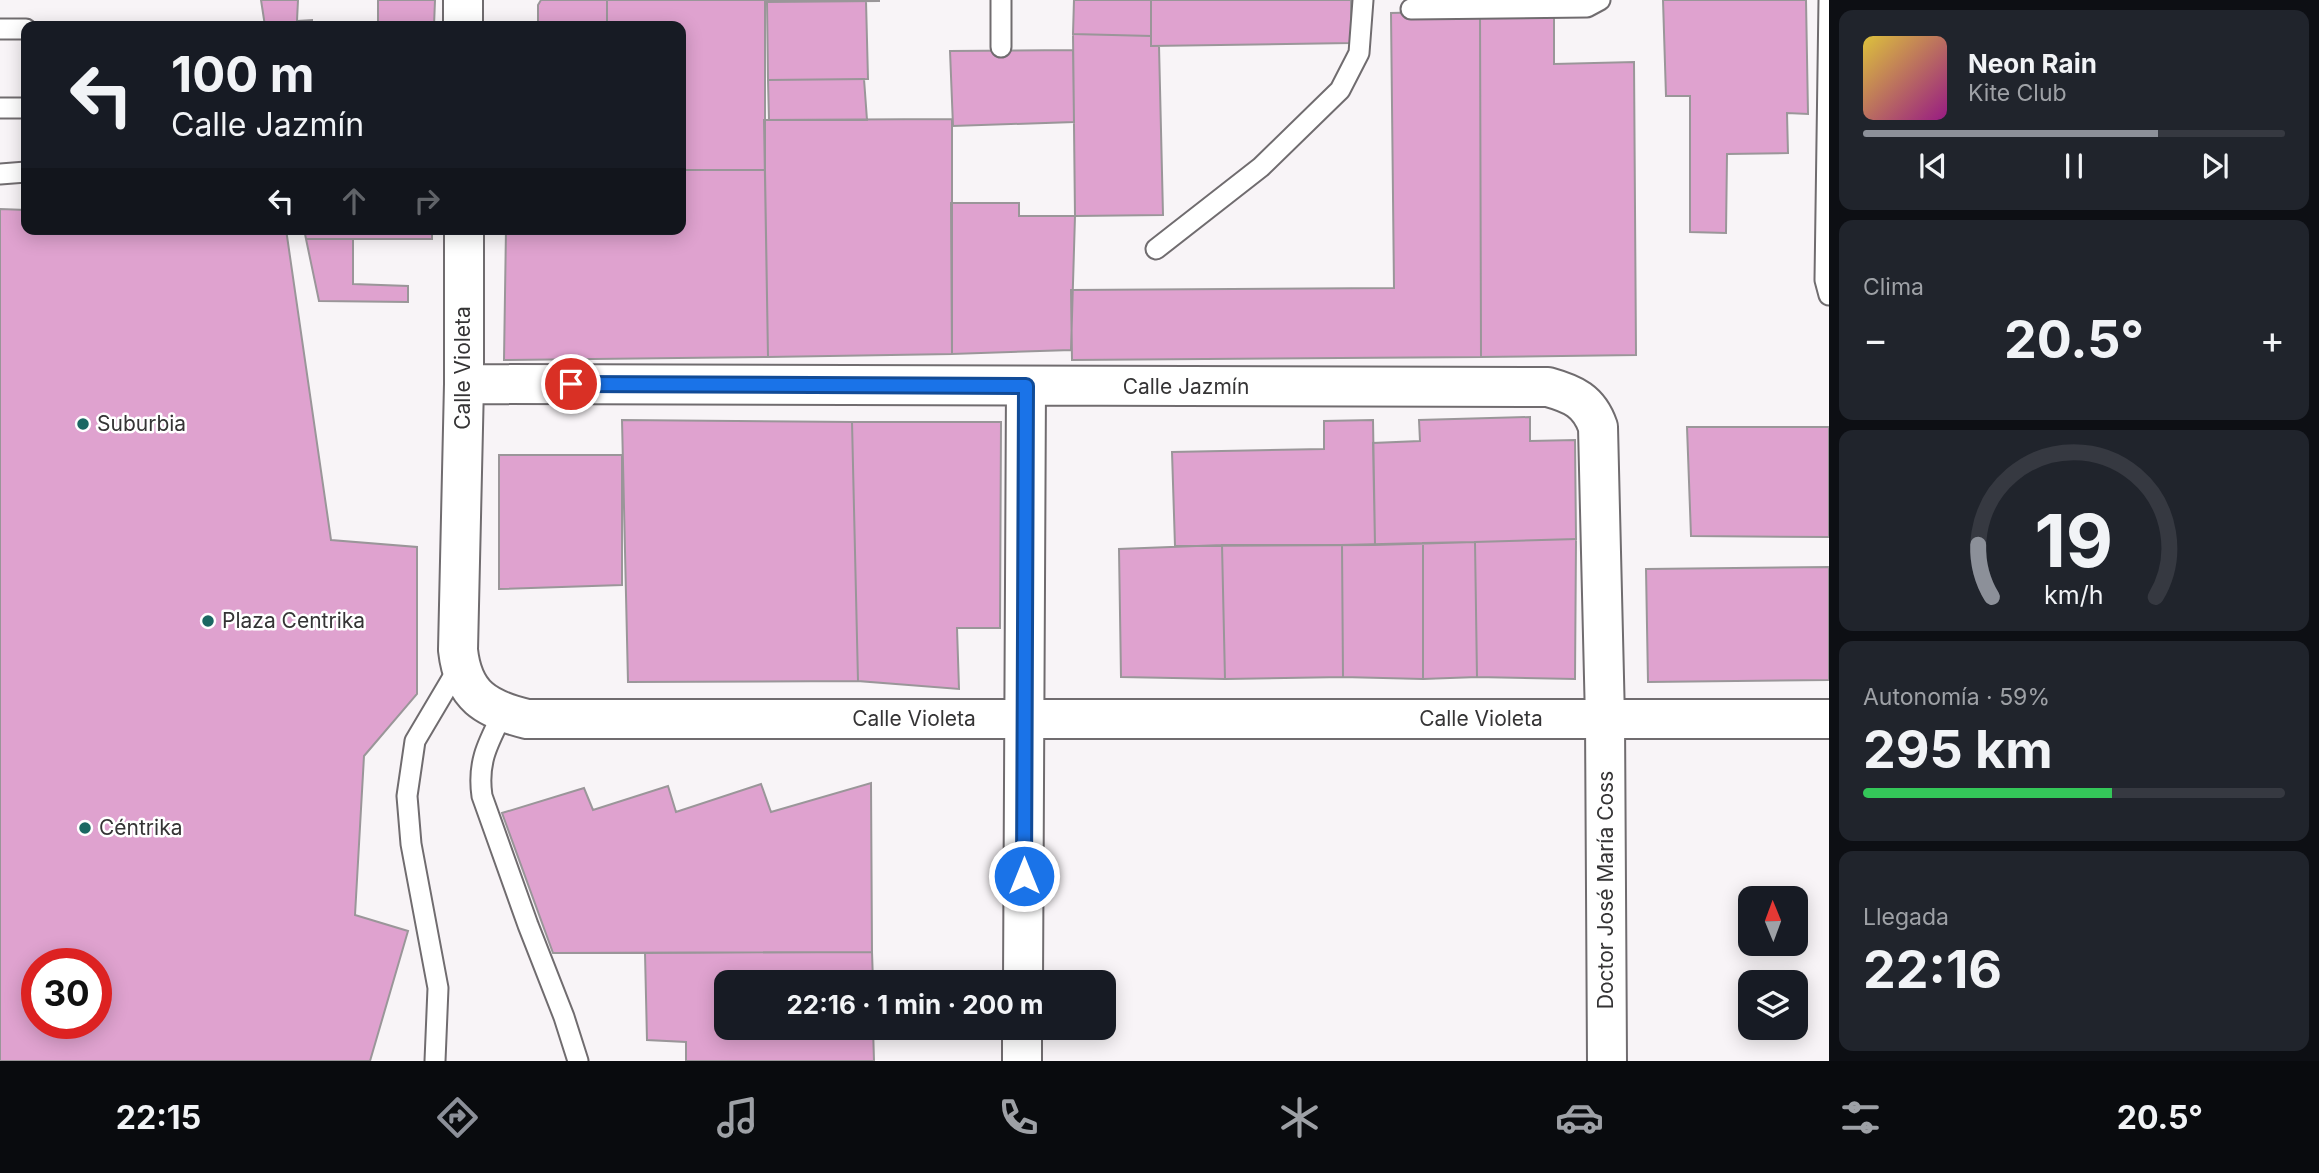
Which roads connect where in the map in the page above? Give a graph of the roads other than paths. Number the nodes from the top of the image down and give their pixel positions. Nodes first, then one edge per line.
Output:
1 (463, 0) edge
2 (1001, 0) edge
3 (1363, 0) edge
4 (1600, 0) edge
5 (1829, 0) edge
6 (1411, 9) dead end
7 (463, 21) edge
8 (0, 29) edge
9 (21, 29) edge
10 (1001, 47) dead end
11 (0, 108) edge
12 (21, 108) edge
13 (21, 172) edge
14 (0, 174) edge
15 (464, 235) edge
16 (1156, 249) dead end
17 (1829, 295) edge
18 (464, 384) junction
19 (1026, 386) junction
20 (460, 666) junction
21 (503, 713) junction
22 (1025, 718) junction
23 (1605, 719) junction
24 (1829, 719) edge
25 (1023, 970) edge
26 (1022, 1040) edge
27 (435, 1061) edge
28 (578, 1061) edge
29 (1022, 1061) edge
30 (1607, 1061) edge

1 - 7 street
2 - 10 lane
3 - 16 lane
4 - 6 lane
5 - 17 lane
8 - 9 lane
11 - 12 lane
13 - 14 lane
15 - 18 street, Calle Violeta
18 - 19 street, Calle Jazmín
18 - 20 street, Calle Violeta
19 - 22 street
19 - 23 street, Calle Jazmín
20 - 21 street, Calle Violeta
20 - 27 lane
21 - 22 street, Calle Violeta
21 - 28 lane
22 - 23 street, Calle Violeta
22 - 25 street
23 - 24 street, Calle Violeta
23 - 30 street, Doctor José María Coss
26 - 29 street

